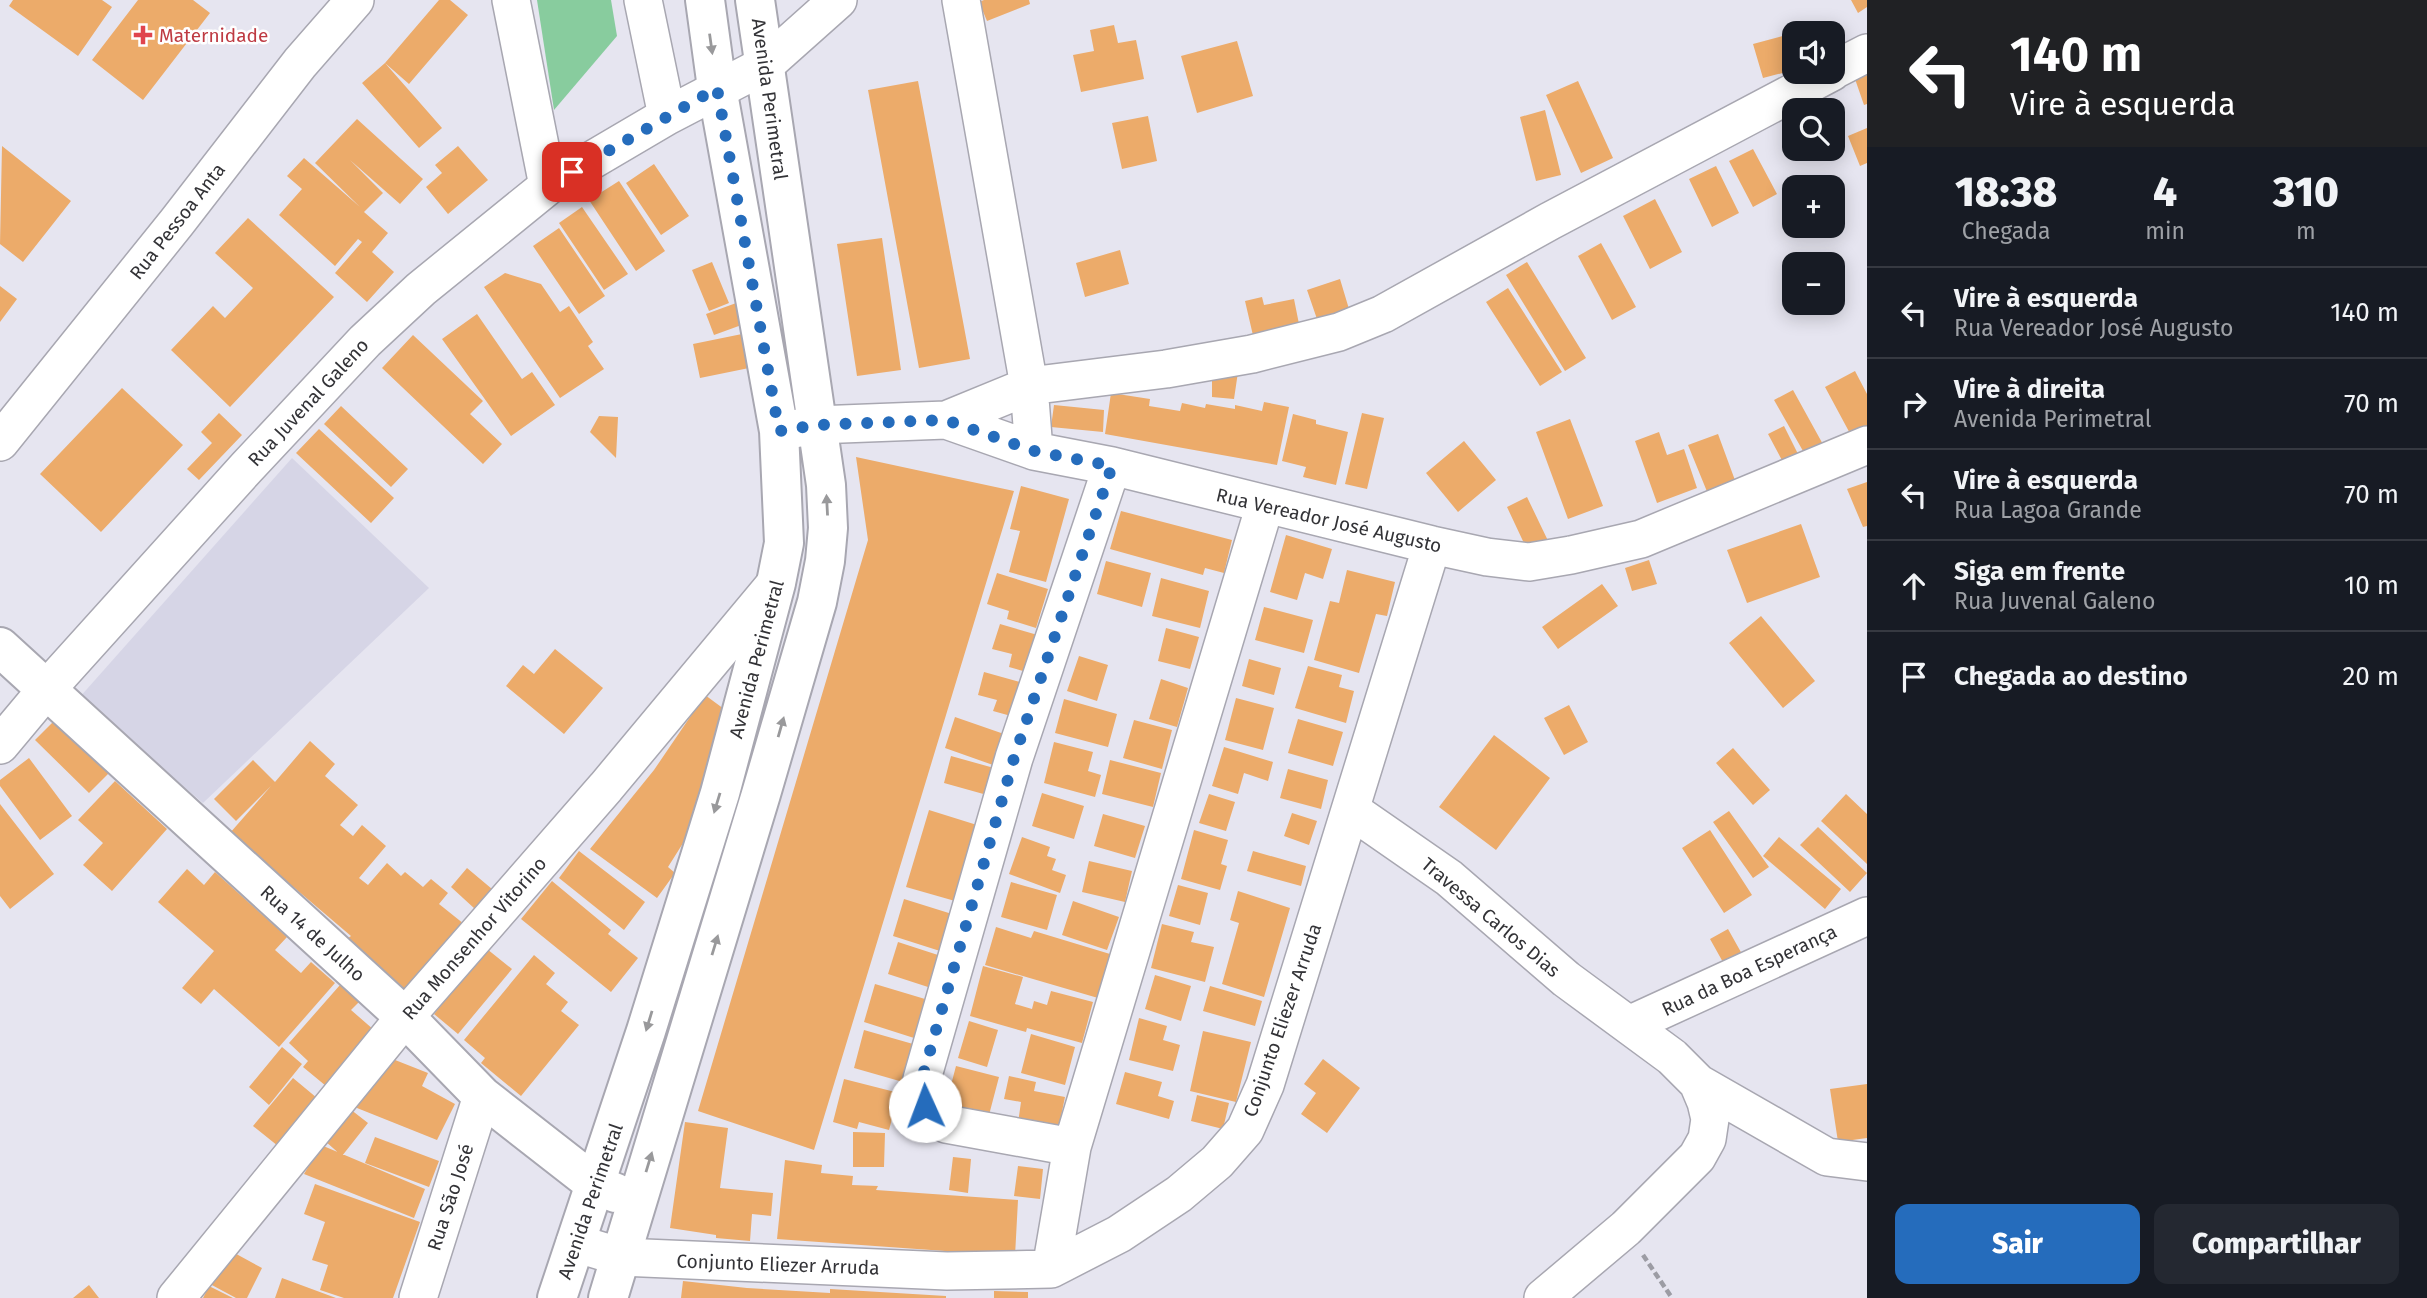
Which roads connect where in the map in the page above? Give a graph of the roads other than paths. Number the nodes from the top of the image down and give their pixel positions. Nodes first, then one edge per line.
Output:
1 (355, 0) edge
2 (511, 0) edge
3 (643, 0) edge
4 (705, 0) edge
5 (755, 0) edge
6 (838, 0) edge
7 (961, 0) edge
8 (1867, 54) edge
9 (765, 65) junction
10 (1845, 65) edge
11 (1809, 84) edge
12 (717, 88) junction
13 (667, 116) junction
14 (548, 186) junction
15 (1029, 386) junction
16 (946, 420) junction
17 (816, 425) junction
18 (779, 431) junction
19 (0, 442) edge
20 (1867, 445) edge
21 (1034, 451) junction
22 (1112, 466) junction
23 (1265, 505) junction
24 (1432, 545) junction
25 (776, 583) junction
26 (0, 646) edge
27 (46, 690) junction
28 (0, 745) edge
29 (1350, 810) junction
30 (1867, 916) edge
31 (405, 1017) junction
32 (1631, 1024) junction
33 (1698, 1083) junction
34 (482, 1096) junction
35 (1072, 1147) junction
36 (1867, 1162) edge
37 (596, 1185) junction
38 (638, 1201) junction
39 (575, 1243) junction
40 (621, 1257) junction
41 (1051, 1269) junction
42 (176, 1298) edge
43 (418, 1298) edge
44 (557, 1298) edge
45 (608, 1298) edge
46 (1543, 1298) edge

1 - 19 street, Rua Pessoa Anta
2 - 14 street
3 - 13 street
4 -> 12 street, Avenida Perimetral
5 - 9 street, Avenida Perimetral
6 - 9 street, Rua Juvenal Galeno
7 - 15 street
8 - 10 street
9 - 12 street, Rua Juvenal Galeno
9 - 17 street, Avenida Perimetral
11 - 15 street
12 - 13 street, Rua Juvenal Galeno
12 - 18 street, Avenida Perimetral
13 - 14 street, Rua Juvenal Galeno
14 - 27 street, Rua Juvenal Galeno
15 - 16 street
15 - 21 street
16 - 17 street, Rua Vereador José Augusto
16 - 21 street, Rua Vereador José Augusto
17 - 18 street, Rua Vereador José Augusto
38 -> 17 street, Avenida Perimetral
18 - 25 street, Avenida Perimetral
20 - 24 street, Rua Vereador José Augusto
21 - 22 street, Rua Vereador José Augusto
22 - 23 street, Rua Vereador José Augusto
22 - 35 street
23 - 24 street, Rua Vereador José Augusto
23 - 35 street
24 - 29 street, Conjunto Eliezer Arruda
25 - 31 street, Rua Monsenhor Vitorino
25 -> 37 street, Avenida Perimetral
26 - 27 street, Rua 14 de Julho
27 - 28 street, Rua Juvenal Galeno
27 - 31 street, Rua 14 de Julho
29 - 32 street, Travessa Carlos Dias
29 - 41 street, Conjunto Eliezer Arruda
30 - 32 street, Rua da Boa Esperança
31 - 34 street, Rua 14 de Julho
31 - 42 street, Rua Monsenhor Vitorino
32 - 33 street, Travessa Carlos Dias
33 - 36 street
33 - 46 street
34 - 37 street, Rua 14 de Julho
34 - 43 street, Rua São José
35 - 41 street
37 - 38 street, Rua 14 de Julho
37 - 39 street, Avenida Perimetral
38 - 40 street, Avenida Perimetral
39 - 40 street, Conjunto Eliezer Arruda
39 - 44 street, Avenida Perimetral
40 - 41 street, Conjunto Eliezer Arruda
40 - 45 street, Avenida Perimetral

